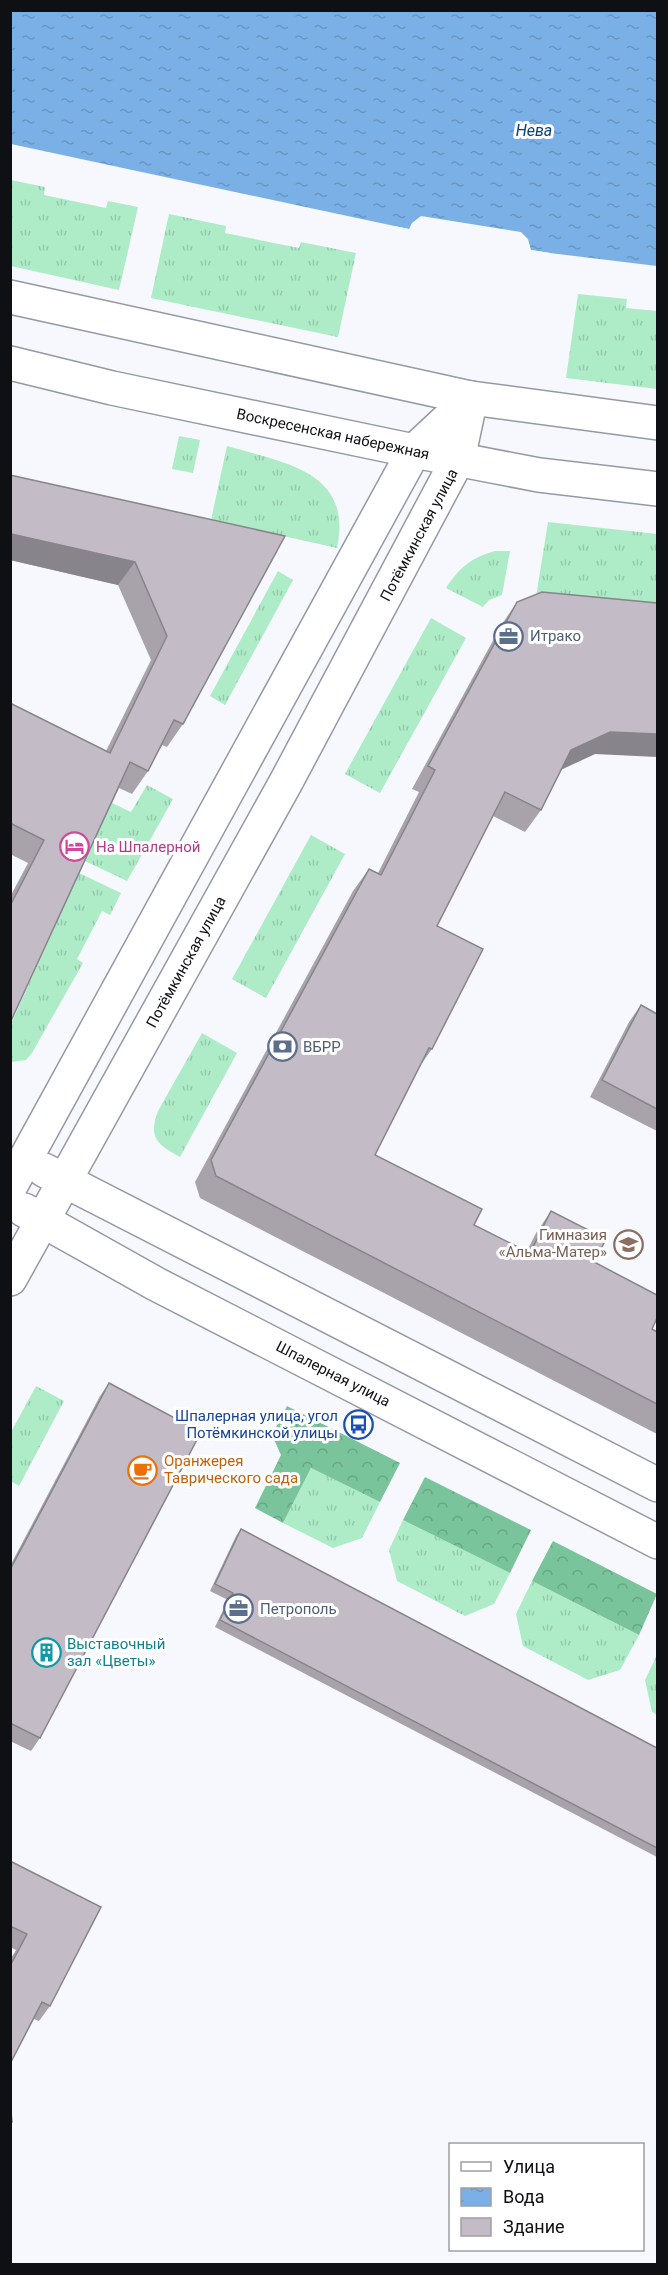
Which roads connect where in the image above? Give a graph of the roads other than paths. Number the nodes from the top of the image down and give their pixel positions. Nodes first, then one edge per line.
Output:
1 (10, 297) edge
2 (10, 363) edge
3 (471, 398) junction
4 (657, 423) edge
5 (414, 451) junction
6 (459, 459) junction
7 (657, 489) edge
8 (15, 1167) edge
9 (64, 1181) junction
10 (10, 1203) edge
11 (43, 1220) junction
12 (10, 1279) edge
13 (657, 1485) edge
14 (657, 1542) edge

1 - 3 street
2 - 5 street, Воскресенская набережная
3 - 4 street
3 - 5 street
3 - 6 street, Потёмкинская улица
5 - 6 street, Воскресенская набережная
5 - 8 street
6 - 7 street, Воскресенская набережная
6 - 9 street, Потёмкинская улица
8 - 9 street
9 - 11 street, Потёмкинская улица
9 - 13 street
10 - 11 street, Шпалерная улица
11 - 12 street, Потёмкинская улица
11 - 14 street, Шпалерная улица

